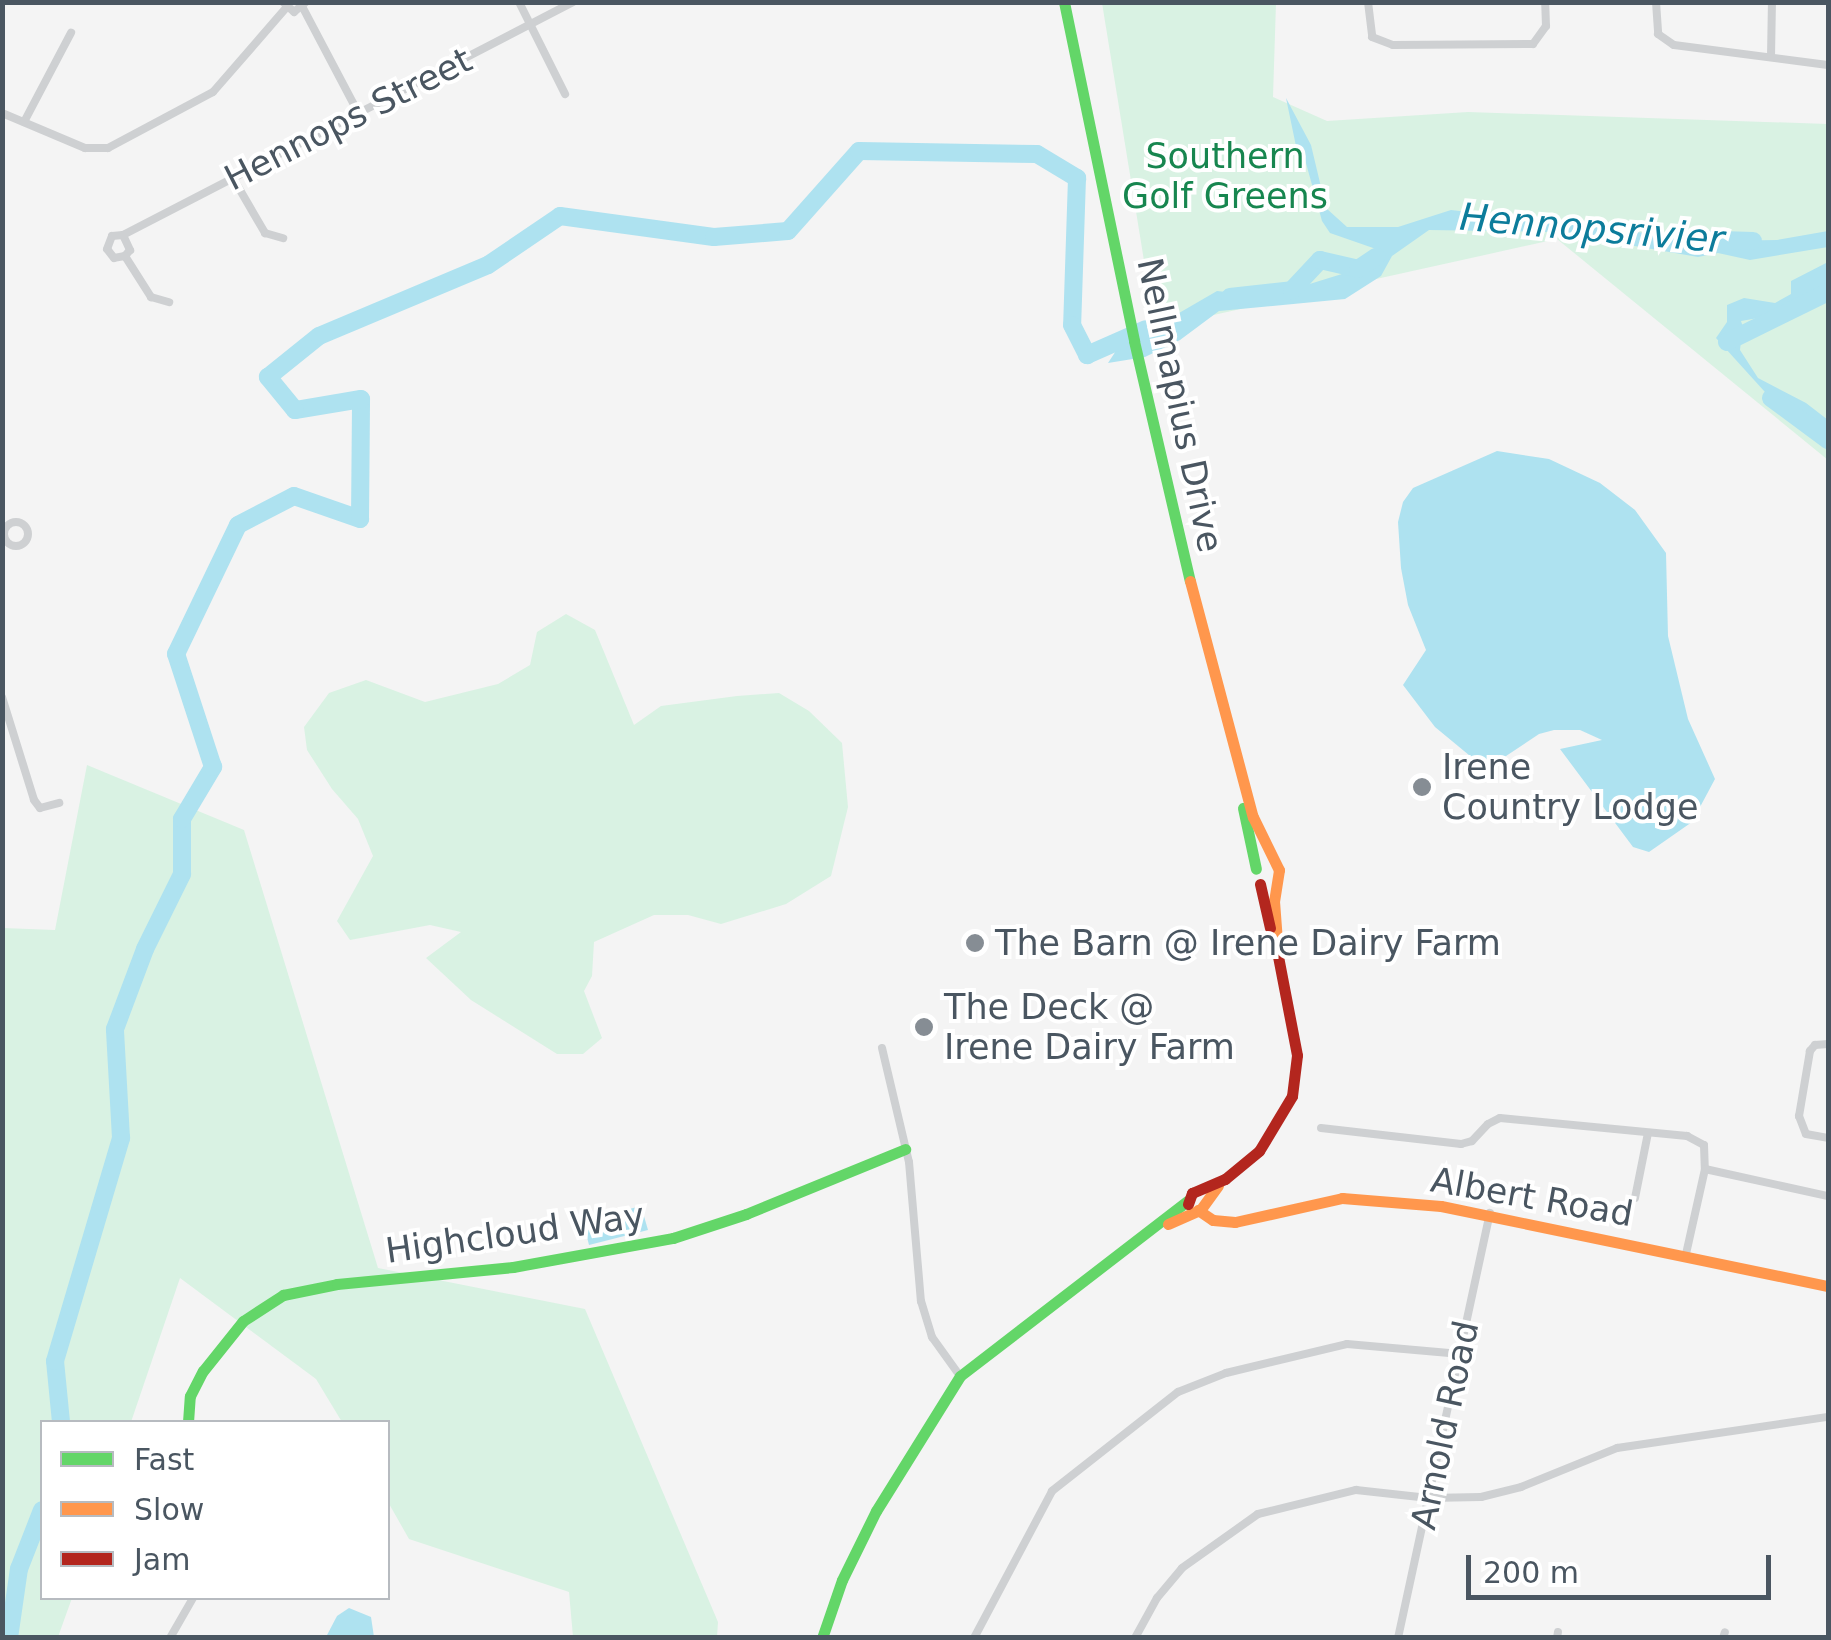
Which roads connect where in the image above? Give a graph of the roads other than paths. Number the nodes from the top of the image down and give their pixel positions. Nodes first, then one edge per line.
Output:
1 (519, 2) edge
2 (572, 2) edge
3 (1064, 2) edge
4 (1368, 2) edge
5 (1546, 2) edge
6 (1656, 2) edge
7 (1772, 2) edge
8 (285, 5) edge
9 (305, 6) edge
10 (530, 24) junction
11 (72, 33) dead end
12 (1771, 58) junction
13 (1828, 65) edge
14 (566, 94) dead end
15 (2, 113) edge
16 (359, 114) junction
17 (24, 122) junction
18 (233, 178) junction
19 (123, 235) junction
20 (283, 238) dead end
21 (125, 256) junction
22 (168, 302) dead end
23 (2, 697) edge
24 (5, 717) edge
25 (1235, 760) junction
26 (59, 803) dead end
27 (1272, 863) junction
28 (1256, 869) junction
29 (1260, 884) junction
30 (1275, 884) junction
31 (1278, 954) junction
32 (1828, 1044) edge
33 (882, 1048) dead end
34 (1320, 1128) dead end
35 (1648, 1133) junction
36 (1828, 1138) edge
37 (906, 1149) junction
38 (1705, 1169) junction
39 (1828, 1196) edge
40 (1635, 1198) dead end
41 (1199, 1203) junction
42 (1490, 1212) junction
43 (1686, 1254) junction
44 (1828, 1286) edge
45 (1461, 1354) junction
46 (960, 1376) junction
47 (1828, 1417) edge
48 (188, 1420) edge
49 (1429, 1498) junction
50 (192, 1600) edge
51 (170, 1638) edge
52 (822, 1638) edge
53 (974, 1638) edge
54 (1136, 1638) edge
55 (1398, 1638) edge

1 - 10 street
2 - 10 street, Hennops Street
3 - 25 main road, Nellmapius Drive
4 - 5 street
6 - 12 street
7 - 12 street
8 - 9 street
8 - 17 street
9 - 16 street
10 - 14 street
10 - 16 street, Hennops Street
11 - 17 street
12 - 13 street
15 - 17 street
16 - 18 street, Hennops Street
18 - 19 street, Hennops Street
18 - 20 street
19 - 21 street
19 - 21 street
21 - 22 street
23 - 24 street
24 - 26 street
25 - 27 main road, Nellmapius Drive
25 - 28 main road, Nellmapius Drive
27 - 28 main road
27 - 30 main road, Nellmapius Drive
28 - 29 main road, Nellmapius Drive
29 - 30 main road
29 - 31 main road
30 - 31 main road
31 - 41 main road
32 - 36 street
33 - 37 street
34 - 35 street
35 - 38 street
35 - 40 street
37 - 46 street
37 - 48 main road, Highcloud Way
38 - 39 street
38 - 43 street
41 - 42 main road, Albert Road
41 - 46 main road
42 - 43 main road, Albert Road
42 - 45 street, Arnold Road
43 - 44 main road, Albert Road
45 - 49 street, Arnold Road
45 - 53 street
46 - 52 main road
47 - 49 street
49 - 54 street
49 - 55 street, Arnold Road
50 - 51 street

